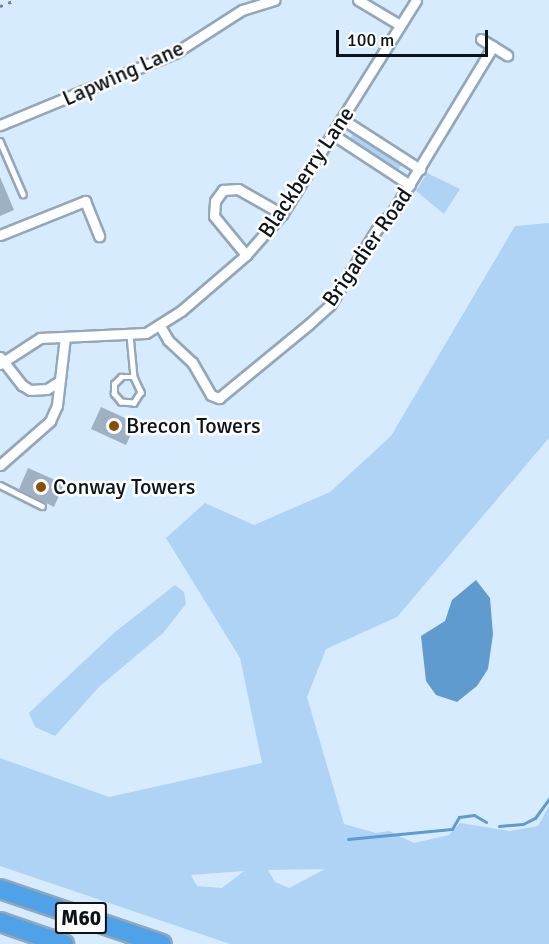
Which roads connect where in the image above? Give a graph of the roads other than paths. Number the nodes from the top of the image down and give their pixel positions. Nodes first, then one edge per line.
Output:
1 (275, 0) edge
2 (358, 0) edge
3 (416, 0) edge
4 (400, 25) junction
5 (481, 39) dead end
6 (493, 46) junction
7 (507, 55) dead end
8 (342, 119) junction
9 (0, 125) edge
10 (332, 134) junction
11 (0, 141) edge
12 (420, 169) junction
13 (410, 185) junction
14 (23, 194) dead end
15 (282, 214) junction
16 (0, 235) edge
17 (99, 236) dead end
18 (246, 255) junction
19 (160, 326) junction
20 (130, 335) junction
21 (65, 337) junction
22 (1, 360) edge
23 (134, 377) junction
24 (58, 382) junction
25 (0, 465) edge
26 (0, 485) edge
27 (42, 506) dead end
28 (0, 889) edge
29 (0, 922) edge
30 (64, 944) edge
31 (162, 944) edge

1 - 9 street, Lapwing Lane
2 - 4 street
3 - 4 street, Blackberry Lane
4 - 8 street, Blackberry Lane
5 - 6 street
6 - 7 street
6 - 12 street, Brigadier Road
8 - 10 street, Blackberry Lane
8 - 12 street
10 - 13 street
10 - 15 street, Blackberry Lane
11 - 14 lane
12 - 13 street, Brigadier Road
13 - 19 street, Brigadier Road
15 - 18 street, Blackberry Lane
15 - 18 street
16 - 17 street
18 - 19 street, Blackberry Lane
19 - 20 street, Blackberry Lane
20 - 21 street, Blackberry Lane
20 - 23 lane
21 - 22 street, Blackberry Lane
21 - 24 street
22 - 24 street
23 - 23 lane
24 - 25 street
26 - 27 lane
28 - 31 highway, M60
29 - 30 highway, M60

